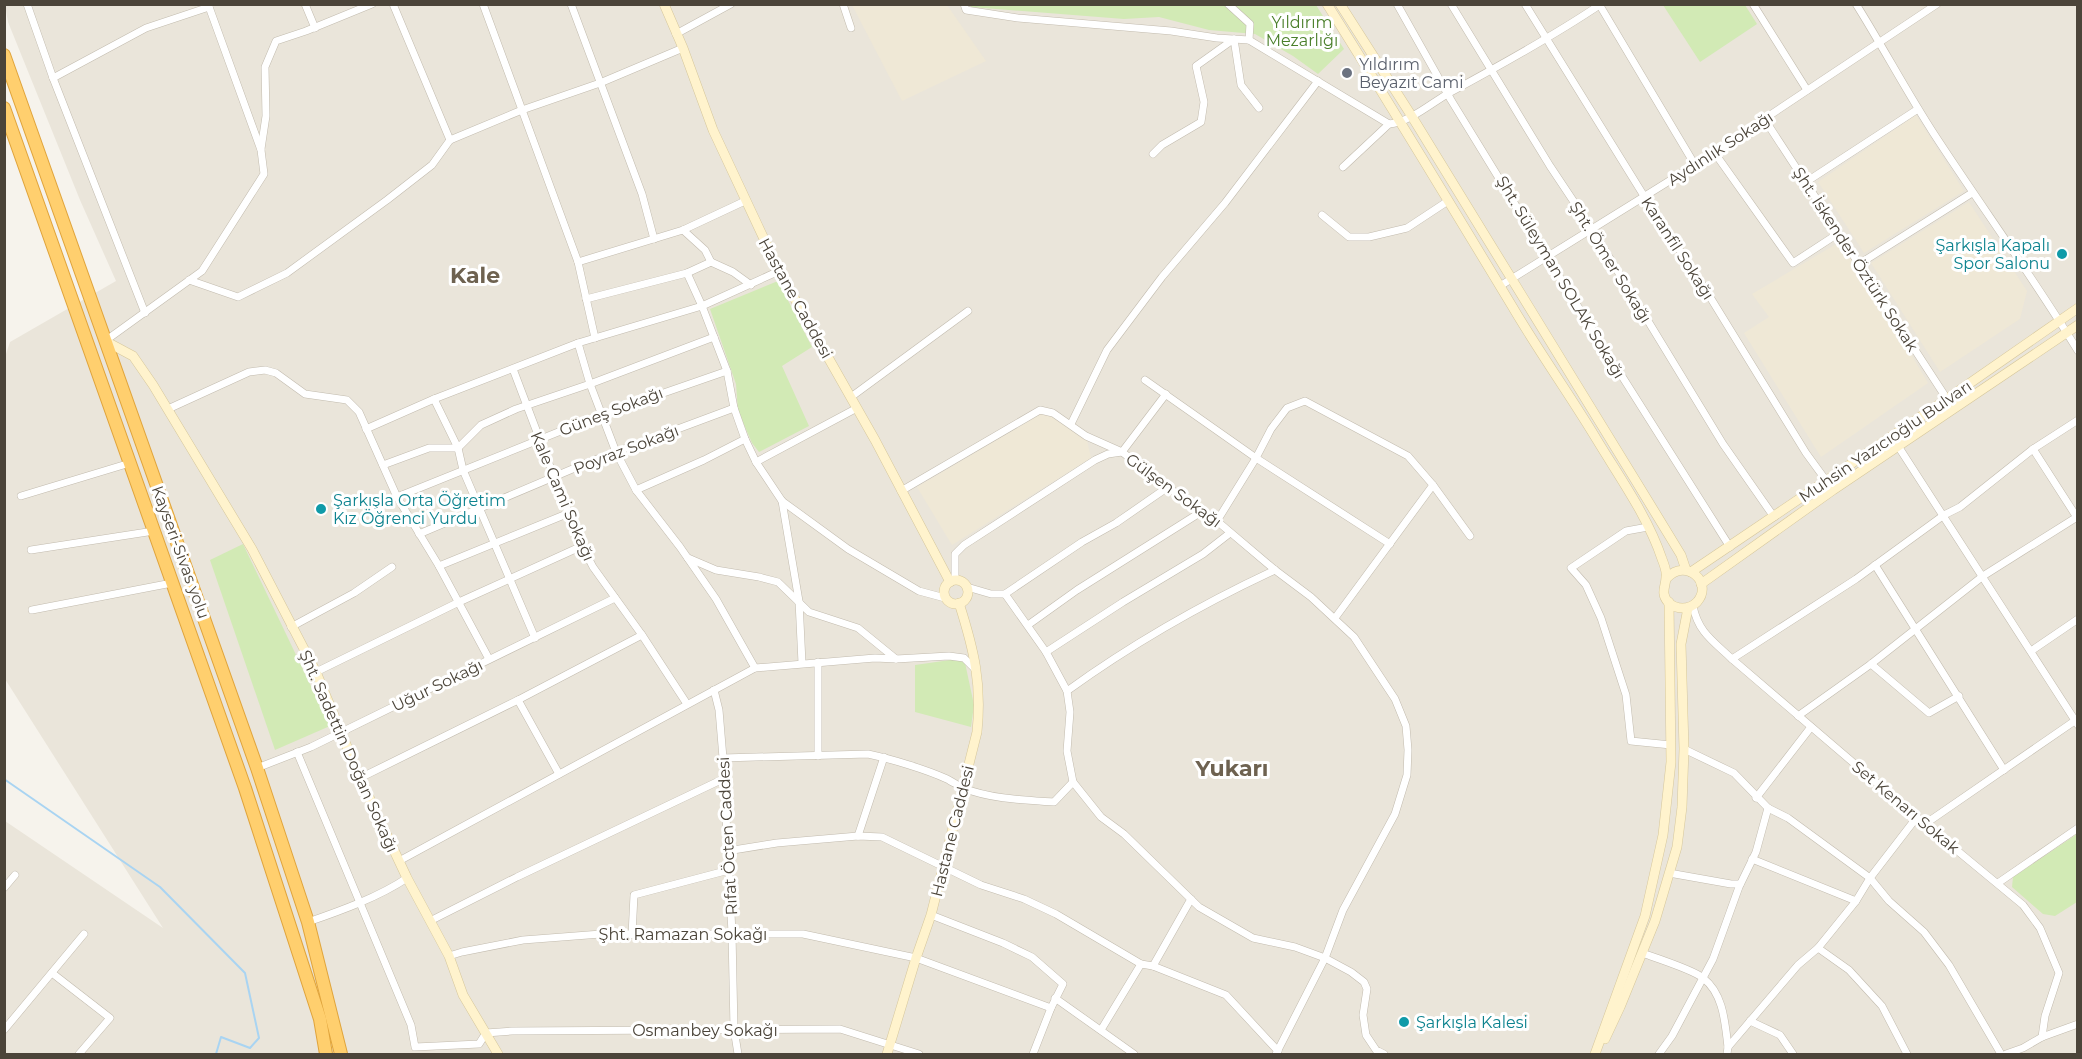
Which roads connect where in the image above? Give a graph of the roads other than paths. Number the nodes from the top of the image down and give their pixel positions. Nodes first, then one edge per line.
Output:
1 (27, 4) edge
2 (305, 4) edge
3 (372, 4) edge
4 (393, 4) edge
5 (483, 4) edge
6 (571, 4) edge
7 (664, 4) edge
8 (731, 4) edge
9 (843, 4) edge
10 (1228, 4) edge
11 (1327, 4) edge
12 (1340, 4) edge
13 (1397, 4) edge
14 (1451, 4) edge
15 (1525, 4) edge
16 (1753, 4) edge
17 (1856, 4) edge
18 (1937, 4) edge
19 (1600, 5) edge
20 (208, 6) edge
21 (964, 6) edge
22 (315, 28) junction
23 (851, 28) dead end
24 (676, 34) junction
25 (1234, 39) junction
26 (1248, 40) junction
27 (1546, 40) junction
28 (1879, 42) junction
29 (683, 48) junction
30 (4, 55) edge
31 (1491, 71) junction
32 (53, 78) junction
33 (1318, 81) junction
34 (600, 83) junction
35 (1807, 90) junction
36 (1448, 94) junction
37 (4, 108) edge
38 (1259, 108) dead end
39 (1918, 109) junction
40 (522, 110) junction
41 (1411, 116) junction
42 (1765, 120) junction
43 (1401, 123) junction
44 (1389, 124) junction
45 (450, 140) junction
46 (261, 150) junction
47 (1714, 152) junction
48 (1153, 154) dead end
49 (1695, 165) junction
50 (1343, 167) dead end
51 (1806, 182) junction
52 (1972, 193) junction
53 (1644, 196) junction
54 (745, 201) junction
55 (1448, 201) junction
56 (1322, 215) dead end
57 (1592, 229) junction
58 (683, 230) junction
59 (1839, 233) junction
60 (654, 239) junction
61 (1547, 256) junction
62 (578, 262) junction
63 (711, 262) junction
64 (1859, 264) junction
65 (779, 271) junction
66 (687, 273) junction
67 (1511, 279) junction
68 (189, 280) junction
69 (751, 285) junction
70 (1500, 286) junction
71 (586, 299) junction
72 (702, 306) junction
73 (2078, 308) edge
74 (968, 311) dead end
75 (145, 313) junction
76 (2059, 321) junction
77 (2078, 325) edge
78 (2066, 332) junction
79 (714, 337) junction
80 (595, 338) junction
81 (105, 341) junction
82 (578, 343) junction
83 (2078, 351) edge
84 (513, 369) junction
85 (727, 371) junction
86 (1145, 380) dead end
87 (590, 384) junction
88 (1166, 394) junction
89 (851, 397) junction
90 (434, 399) junction
91 (1947, 399) junction
92 (525, 405) junction
93 (734, 408) junction
94 (857, 408) junction
95 (168, 409) junction
96 (603, 414) junction
97 (2078, 420) edge
98 (1071, 424) junction
99 (366, 429) junction
100 (538, 439) junction
101 (745, 439) junction
102 (1898, 446) junction
103 (458, 448) junction
104 (2033, 449) junction
105 (616, 452) junction
106 (1122, 452) junction
107 (1256, 458) junction
108 (756, 462) junction
109 (130, 464) junction
110 (383, 465) junction
111 (463, 470) junction
112 (554, 477) junction
113 (1825, 482) junction
114 (1433, 485) junction
115 (1168, 487) junction
116 (636, 490) junction
117 (1833, 490) junction
118 (901, 491) junction
119 (21, 496) dead end
120 (397, 496) junction
121 (782, 501) junction
122 (479, 509) junction
123 (1201, 512) junction
124 (569, 513) junction
125 (1944, 515) junction
126 (1774, 517) junction
127 (2077, 518) edge
128 (1217, 521) junction
129 (1648, 527) junction
130 (154, 531) junction
131 (1230, 533) junction
132 (419, 534) junction
133 (1470, 536) dead end
134 (493, 543) junction
135 (1390, 544) junction
136 (582, 546) junction
137 (1730, 547) junction
138 (31, 550) dead end
139 (688, 558) junction
140 (1875, 565) junction
141 (439, 566) junction
142 (392, 567) dead end
143 (1275, 570) junction
144 (1688, 571) junction
145 (1983, 576) junction
146 (1667, 578) junction
147 (509, 579) junction
148 (952, 581) junction
149 (172, 583) junction
150 (1701, 584) junction
151 (967, 587) junction
152 (1005, 594) junction
153 (615, 598) junction
154 (945, 598) junction
155 (799, 601) junction
156 (459, 602) junction
157 (1669, 602) junction
158 (958, 603) junction
159 (1690, 607) junction
160 (32, 610) dead end
161 (1335, 618) junction
162 (2078, 619) edge
163 (1028, 625) junction
164 (291, 627) junction
165 (1915, 629) junction
166 (642, 635) junction
167 (535, 638) junction
168 (2031, 651) junction
169 (1046, 652) junction
170 (489, 659) junction
171 (896, 659) junction
172 (1732, 659) junction
173 (818, 662) junction
174 (801, 663) junction
175 (1871, 664) junction
176 (755, 668) junction
177 (977, 671) junction
178 (316, 672) junction
179 (714, 690) junction
180 (1067, 690) junction
181 (1959, 696) junction
182 (518, 700) junction
183 (687, 704) junction
184 (1798, 716) junction
185 (2077, 722) edge
186 (1811, 727) junction
187 (342, 731) junction
188 (1671, 745) junction
189 (1684, 749) junction
190 (297, 752) junction
191 (818, 756) junction
192 (884, 757) junction
193 (723, 758) junction
194 (257, 768) junction
195 (2004, 770) junction
196 (559, 774) junction
197 (360, 777) junction
198 (723, 779) junction
199 (1073, 782) junction
200 (963, 788) junction
201 (1756, 798) junction
202 (1768, 808) junction
203 (1917, 817) junction
204 (1925, 824) junction
205 (2078, 828) edge
206 (858, 836) junction
207 (727, 851) junction
208 (1752, 859) junction
209 (399, 861) junction
210 (944, 867) junction
211 (729, 870) junction
212 (1669, 873) junction
213 (15, 875) dead end
214 (407, 878) junction
215 (1870, 879) junction
216 (1998, 883) junction
217 (1740, 884) junction
218 (4, 888) edge
219 (1191, 899) junction
220 (360, 901) junction
221 (1856, 902) junction
222 (931, 915) junction
223 (430, 921) junction
224 (308, 922) junction
225 (732, 933) junction
226 (84, 934) dead end
227 (632, 935) junction
228 (1818, 948) junction
229 (1642, 953) junction
230 (449, 956) junction
231 (916, 958) junction
232 (1324, 958) junction
233 (1141, 964) junction
234 (1153, 966) junction
235 (51, 973) junction
236 (1703, 977) junction
237 (1055, 998) junction
238 (1051, 1008) junction
239 (1750, 1021) junction
240 (2078, 1024) edge
241 (5, 1028) edge
242 (734, 1029) junction
243 (1101, 1029) junction
244 (486, 1033) junction
245 (2042, 1037) junction
246 (889, 1043) junction
247 (1728, 1051) edge
248 (2022, 1051) edge
249 (1277, 1053) edge
250 (79, 1054) edge
251 (326, 1054) edge
252 (341, 1054) edge
253 (498, 1054) edge
254 (738, 1054) edge
255 (887, 1054) edge
256 (919, 1054) edge
257 (1033, 1054) edge
258 (1134, 1054) edge
259 (1384, 1054) edge
260 (1596, 1054) edge
261 (1659, 1054) edge
262 (1793, 1054) edge
263 (1907, 1054) edge
264 (2001, 1054) edge
265 (2006, 1054) edge

1 - 32 street
2 - 22 street
3 - 22 street
4 - 45 street
5 - 40 street
6 - 34 street
7 - 24 street, Hastane Caddesi
8 - 24 street
9 - 23 street
10 - 26 street
11 - 43 street
12 - 41 street
13 - 36 street, Şht. Süleyman SOLAK Sokağı
14 - 31 street, Şht. Ömer Sokağı
15 - 27 street, Karanfil Sokağı
16 - 35 street
17 - 28 street
18 - 28 street, Aydınlık Sokağı
19 - 27 street
19 - 49 street
20 - 32 street
20 - 46 street
21 - 25 street
22 - 46 street
24 - 29 street, Hastane Caddesi
25 - 26 street
25 - 38 street
25 - 48 street
26 - 33 street
27 - 31 street
27 - 53 street, Karanfil Sokağı
28 - 35 street, Aydınlık Sokağı
28 - 39 street
29 - 34 street
29 - 54 street, Hastane Caddesi
30 - 81 highway, Kayseri-Sivas yolu
31 - 36 street
31 - 57 street, Şht. Ömer Sokağı
32 - 75 street
33 - 44 street
33 - 98 street
34 - 40 street
34 - 60 street
35 - 42 street, Aydınlık Sokağı
36 - 41 street
36 - 61 street, Şht. Süleyman SOLAK Sokağı
37 - 109 highway, Kayseri-Sivas yolu
39 - 51 street
39 - 52 street
40 - 45 street
40 - 62 street
41 - 43 street
41 - 67 street
42 - 47 street, Aydınlık Sokağı
42 - 51 street, Şht. İskender Öztürk Sokak
43 - 44 street
43 - 55 street
44 - 50 street
45 - 68 street
46 - 68 street
47 - 49 street, Aydınlık Sokağı
47 - 59 street
49 - 53 street, Aydınlık Sokağı
51 - 59 street, Şht. İskender Öztürk Sokak
52 - 64 street
52 - 76 street
53 - 57 street, Aydınlık Sokağı
53 - 113 street, Karanfil Sokağı
54 - 58 street
54 - 65 street, Hastane Caddesi
55 - 56 street
55 - 70 street
57 - 61 street, Aydınlık Sokağı
57 - 126 street, Şht. Ömer Sokağı
58 - 60 street
58 - 63 street
59 - 64 street, Şht. İskender Öztürk Sokak
60 - 62 street
61 - 67 street, Aydınlık Sokağı
61 - 137 street, Şht. Süleyman SOLAK Sokağı
62 - 71 street
63 - 66 street
63 - 69 street
64 - 91 street, Şht. İskender Öztürk Sokak
65 - 69 street
65 - 89 street, Hastane Caddesi
66 - 71 street
66 - 72 street
67 - 70 street, Aydınlık Sokağı
67 - 144 street
68 - 75 street
69 - 72 street
70 - 129 street
71 - 80 street
72 - 79 street
72 - 80 street
73 - 76 street, Muhsin Yazıcıoğlu Bulvarı
74 - 89 street
75 - 81 street
76 - 78 street
76 - 91 street, Muhsin Yazıcıoğlu Bulvarı
77 - 78 street, Muhsin Yazıcıoğlu Bulvarı
78 - 83 street
78 - 102 street, Muhsin Yazıcıoğlu Bulvarı
79 - 85 street
79 - 87 street
80 - 82 street
81 - 95 street, Şht. Sadettin Doğan Sokağı
81 - 194 highway, Kayseri-Sivas yolu
82 - 84 street
82 - 87 street
84 - 90 street
84 - 92 street, Kale Cami Sokağı
85 - 93 street
85 - 96 street, Güneş Sokağı
86 - 88 street
87 - 92 street
87 - 96 street
88 - 106 street
88 - 107 street
89 - 94 street, Hastane Caddesi
90 - 99 street
90 - 103 street
91 - 113 street, Muhsin Yazıcıoğlu Bulvarı
92 - 100 street, Kale Cami Sokağı
92 - 103 street
93 - 101 street
93 - 105 street, Poyraz Sokağı
94 - 108 street
94 - 118 street, Hastane Caddesi
95 - 99 street
95 - 164 street, Şht. Sadettin Doğan Sokağı
96 - 100 street, Güneş Sokağı
96 - 105 street
97 - 104 street
98 - 106 street, Gülşen Sokağı
98 - 118 street, Gülşen Sokağı
99 - 110 street
100 - 111 street, Güneş Sokağı
100 - 112 street, Kale Cami Sokağı
101 - 108 street
101 - 116 street
102 - 117 street, Muhsin Yazıcıoğlu Bulvarı
102 - 125 street
103 - 110 street
103 - 111 street
104 - 125 street
104 - 127 street
105 - 112 street, Poyraz Sokağı
105 - 116 street
106 - 115 street, Gülşen Sokağı
106 - 148 street
107 - 114 street
107 - 128 street
107 - 135 street
108 - 121 street
109 - 119 street
109 - 130 highway, Kayseri-Sivas yolu
110 - 120 street
111 - 120 street, Güneş Sokağı
111 - 122 street
112 - 122 street, Poyraz Sokağı
112 - 124 street, Kale Cami Sokağı
113 - 117 street, Karanfil Sokağı
113 - 126 street, Muhsin Yazıcıoğlu Bulvarı
114 - 133 street
114 - 135 street
115 - 123 street, Gülşen Sokağı
115 - 152 street
116 - 139 street
117 - 150 street, Muhsin Yazıcıoğlu Bulvarı
118 - 148 street, Hastane Caddesi
120 - 132 street
121 - 154 street
121 - 155 street
122 - 132 street, Poyraz Sokağı
122 - 134 street
123 - 128 street, Gülşen Sokağı
123 - 163 street
124 - 134 street
124 - 136 street, Kale Cami Sokağı
125 - 140 street
125 - 145 street
126 - 137 street, Muhsin Yazıcıoğlu Bulvarı
127 - 145 street
128 - 131 street, Gülşen Sokağı
129 - 146 street
129 - 188 street
130 - 138 street
130 - 149 highway, Kayseri-Sivas yolu
131 - 143 street, Gülşen Sokağı
131 - 169 street
132 - 141 street
134 - 141 street
134 - 147 street
135 - 161 street
136 - 147 street
136 - 153 street, Kale Cami Sokağı
137 - 144 street, Muhsin Yazıcıoğlu Bulvarı
139 - 155 street
139 - 176 street
140 - 165 street
140 - 172 street
141 - 156 street
142 - 164 street
143 - 161 street, Gülşen Sokağı
143 - 180 street
144 - 146 street
144 - 150 street
145 - 165 street
145 - 168 street
146 - 157 street
147 - 156 street
147 - 167 street
148 - 151 street
148 - 154 street
149 - 160 street
149 - 251 highway, Kayseri-Sivas yolu
150 - 159 street
151 - 152 street
151 - 158 street
152 - 163 street
153 - 166 street, Kale Cami Sokağı
153 - 167 street, Uğur Sokağı
154 - 158 street
155 - 171 street
155 - 174 street
156 - 170 street
156 - 178 street
157 - 159 street
157 - 188 street
158 - 177 street, Hastane Caddesi
159 - 172 street, Set Kenarı Sokak
159 - 189 street
161 - 232 street, Gülşen Sokağı
162 - 168 street
163 - 169 street
164 - 178 street, Şht. Sadettin Doğan Sokağı
165 - 175 street
165 - 181 street
166 - 182 street
166 - 183 street, Kale Cami Sokağı
167 - 170 street, Uğur Sokağı
168 - 185 street
169 - 180 street
170 - 187 street, Uğur Sokağı
171 - 173 street
171 - 177 street
172 - 184 street, Set Kenarı Sokak
173 - 174 street
173 - 191 street
174 - 176 street
175 - 181 street
175 - 184 street
176 - 179 street
177 - 200 street, Hastane Caddesi
178 - 187 street, Şht. Sadettin Doğan Sokağı
179 - 183 street
179 - 193 street, Rıfat Öcten Caddesi
180 - 199 street
181 - 195 street
182 - 196 street
182 - 197 street
183 - 196 street
184 - 186 street, Set Kenarı Sokak
185 - 195 street
186 - 201 street
186 - 203 street, Set Kenarı Sokak
187 - 190 street, Uğur Sokağı
187 - 197 street, Şht. Sadettin Doğan Sokağı
188 - 260 street
189 - 201 street
189 - 212 street
190 - 194 street, Uğur Sokağı
190 - 220 street
191 - 192 street
191 - 193 street
192 - 200 street
192 - 206 street
193 - 198 street, Rıfat Öcten Caddesi
194 - 224 highway, Kayseri-Sivas yolu
195 - 204 street
196 - 209 street
197 - 209 street, Şht. Sadettin Doğan Sokağı
198 - 207 street, Rıfat Öcten Caddesi
198 - 223 street
199 - 200 street
199 - 219 street
200 - 210 street, Hastane Caddesi
201 - 202 street
202 - 208 street
202 - 215 street
203 - 204 street, Set Kenarı Sokak
203 - 215 street
204 - 216 street, Set Kenarı Sokak
205 - 216 street
206 - 207 street
206 - 210 street
207 - 211 street, Rıfat Öcten Caddesi
208 - 217 street
208 - 221 street
209 - 214 street, Şht. Sadettin Doğan Sokağı
210 - 222 street, Hastane Caddesi
210 - 233 street
211 - 225 street, Rıfat Öcten Caddesi
211 - 227 street
212 - 217 street
212 - 229 street
213 - 218 street
214 - 220 street
214 - 223 street, Şht. Sadettin Doğan Sokağı
215 - 221 street
215 - 264 street
216 - 245 street, Set Kenarı Sokak
217 - 236 street
219 - 232 street
219 - 234 street
220 - 224 street
220 - 244 street
221 - 228 street
222 - 231 street, Hastane Caddesi
222 - 237 street
223 - 230 street, Şht. Sadettin Doğan Sokağı
224 - 252 highway, Kayseri-Sivas yolu
225 - 227 street, Şht. Ramazan Sokağı
225 - 231 street, Şht. Ramazan Sokağı
225 - 242 street, Rıfat Öcten Caddesi
226 - 235 street
227 - 230 street, Şht. Ramazan Sokağı
228 - 239 street
228 - 263 street
229 - 236 street
229 - 260 street
230 - 244 street, Şht. Sadettin Doğan Sokağı
231 - 238 street, Şht. Ramazan Sokağı
231 - 246 street, Hastane Caddesi
232 - 249 street, Gülşen Sokağı
232 - 259 street
233 - 234 street
233 - 243 street
234 - 249 street
235 - 241 street
235 - 250 street
236 - 247 street
236 - 261 street
237 - 238 street
237 - 243 street
238 - 257 street
239 - 247 street
239 - 262 street
240 - 245 street
242 - 244 street, Osmanbey Sokağı
242 - 246 street, Osmanbey Sokağı
242 - 254 street, Rıfat Öcten Caddesi
243 - 258 street
244 - 253 street, Şht. Sadettin Doğan Sokağı
245 - 248 street
246 - 255 street, Hastane Caddesi
246 - 256 street, Osmanbey Sokağı
248 - 265 street

